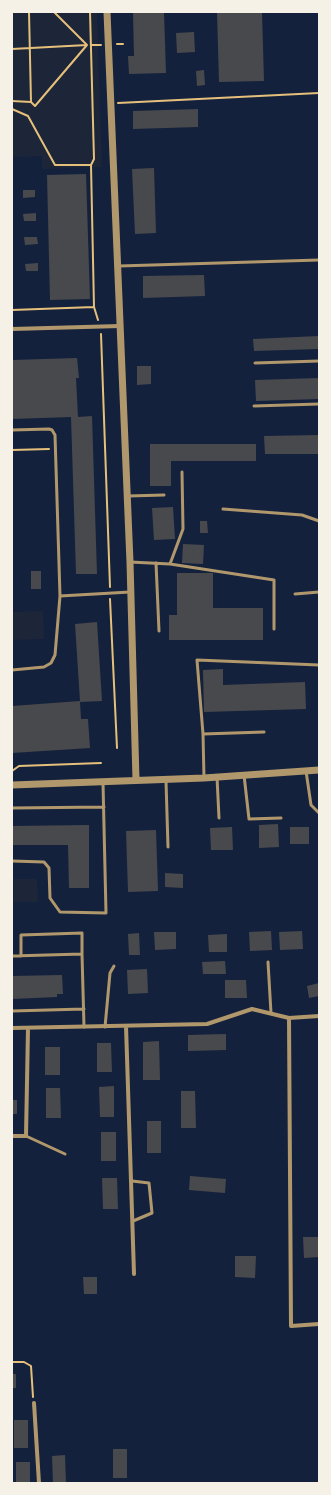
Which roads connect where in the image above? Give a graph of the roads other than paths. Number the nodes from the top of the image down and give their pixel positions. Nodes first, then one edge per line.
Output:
1 (107, 12) edge
2 (319, 260) edge
3 (117, 266) junction
4 (120, 326) junction
5 (12, 329) edge
6 (319, 361) edge
7 (255, 363) dead end
8 (319, 404) edge
9 (254, 406) dead end
10 (12, 430) edge
11 (182, 472) dead end
12 (164, 495) dead end
13 (126, 496) junction
14 (223, 509) dead end
15 (319, 520) edge
16 (130, 562) junction
17 (156, 563) junction
18 (170, 564) junction
19 (130, 592) junction
20 (319, 592) edge
21 (295, 594) dead end
22 (60, 596) junction
23 (274, 629) dead end
24 (159, 631) dead end
25 (319, 665) edge
26 (12, 670) edge
27 (264, 732) dead end
28 (203, 734) junction
29 (319, 770) edge
30 (306, 771) junction
31 (244, 775) junction
32 (217, 777) junction
33 (204, 778) junction
34 (166, 779) junction
35 (136, 780) junction
36 (103, 781) junction
37 (12, 785) edge
38 (104, 807) junction
39 (12, 808) edge
40 (319, 813) edge
41 (219, 818) dead end
42 (281, 818) dead end
43 (168, 847) dead end
44 (12, 862) edge
45 (82, 954) junction
46 (12, 956) edge
47 (21, 956) junction
48 (268, 962) dead end
49 (114, 966) dead end
50 (84, 1009) junction
51 (12, 1011) edge
52 (271, 1013) junction
53 (319, 1016) edge
54 (289, 1018) junction
55 (126, 1026) junction
56 (84, 1027) junction
57 (105, 1027) junction
58 (12, 1028) edge
59 (28, 1028) junction
60 (12, 1136) edge
61 (26, 1136) junction
62 (65, 1154) dead end
63 (132, 1181) junction
64 (133, 1220) junction
65 (134, 1274) dead end
66 (319, 1324) edge
67 (34, 1403) road end
68 (39, 1483) edge

1 - 3 street
2 - 3 lane
3 - 4 street
4 - 5 street
4 - 13 street
6 - 7 lane
8 - 9 lane
10 - 22 lane
11 - 18 lane
12 - 13 lane
13 - 16 street
14 - 15 lane
16 - 17 lane
16 - 19 street
17 - 18 lane
17 - 24 lane
18 - 23 lane
19 - 22 lane
19 - 35 street
20 - 21 lane
22 - 26 lane
25 - 28 lane
27 - 28 lane
28 - 33 lane
29 - 30 street
30 - 31 street
30 - 40 lane
31 - 32 street
31 - 42 lane
32 - 33 street
32 - 41 lane
33 - 34 street
34 - 35 street
34 - 43 lane
35 - 36 street
36 - 37 street
36 - 38 lane
38 - 39 lane
38 - 44 lane
45 - 47 lane
45 - 47 lane
45 - 50 lane
46 - 47 lane
48 - 52 lane
49 - 57 lane
50 - 51 lane
50 - 56 lane
52 - 54 street
52 - 55 street
53 - 54 street
54 - 66 street
55 - 57 street
55 - 63 street
56 - 57 street
56 - 59 street
58 - 59 street
59 - 61 street
60 - 61 street
61 - 62 lane
63 - 64 street
63 - 64 lane
64 - 65 street
67 - 68 street

